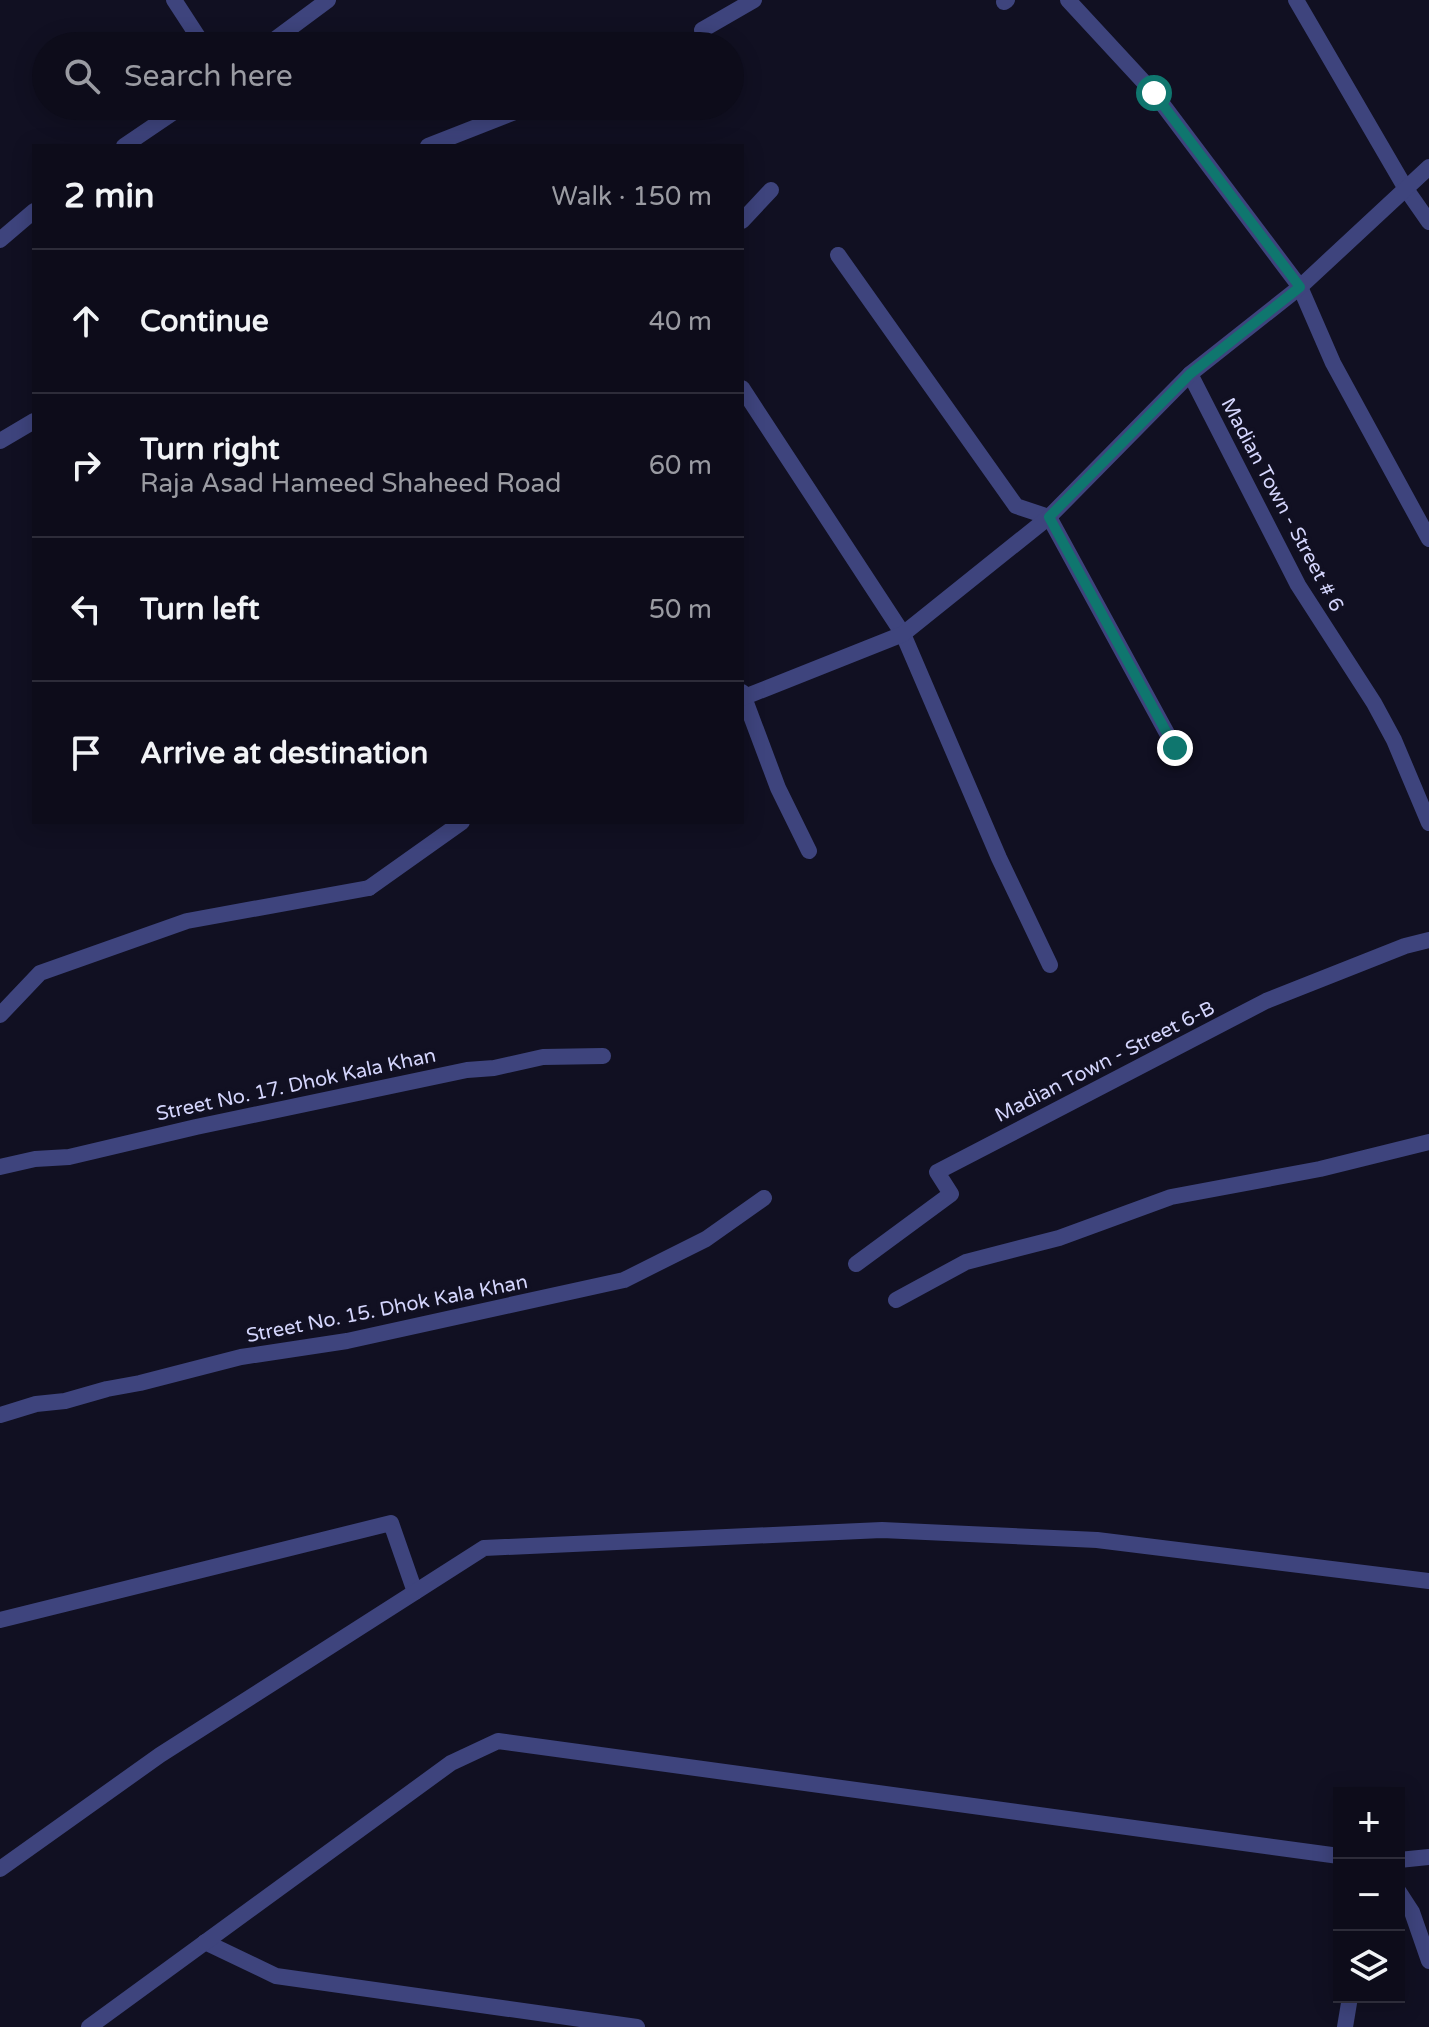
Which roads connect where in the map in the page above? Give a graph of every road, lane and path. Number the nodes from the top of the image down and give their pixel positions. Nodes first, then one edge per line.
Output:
1 (174, 0) edge
2 (328, 0) edge
3 (754, 0) edge
4 (1068, 0) edge
5 (1296, 0) edge
6 (702, 30) dead end
7 (195, 32) edge
8 (285, 32) edge
9 (162, 120) edge
10 (492, 120) edge
11 (127, 144) edge
12 (430, 144) edge
13 (1429, 167) edge
14 (1406, 189) junction
15 (771, 190) dead end
16 (32, 213) edge
17 (744, 219) edge
18 (1429, 222) edge
19 (0, 240) edge
20 (838, 255) dead end
21 (1300, 287) junction
22 (1190, 374) junction
23 (744, 391) edge
24 (32, 422) edge
25 (0, 441) edge
26 (1049, 517) junction
27 (1429, 539) edge
28 (903, 634) junction
29 (744, 696) edge
30 (744, 699) edge
31 (1175, 748) dead end
32 (1429, 823) edge
33 (459, 824) edge
34 (809, 851) dead end
35 (1429, 940) edge
36 (1050, 965) dead end
37 (0, 1015) edge
38 (603, 1056) dead end
39 (1429, 1142) edge
40 (0, 1167) edge
41 (764, 1198) dead end
42 (856, 1264) dead end
43 (896, 1300) dead end
44 (0, 1415) edge
45 (1429, 1581) edge
46 (415, 1592) junction
47 (0, 1620) edge
48 (1333, 1855) edge
49 (1429, 1857) edge
50 (1405, 1859) edge
51 (0, 1869) edge
52 (1405, 1901) edge
53 (205, 1942) junction
54 (1429, 1961) edge
55 (1349, 2003) edge
56 (89, 2027) edge
57 (637, 2027) edge
58 (1345, 2027) edge

1 - 7 street
2 - 8 street
3 - 6 street
4 - 21 street
5 - 14 street
9 - 11 street
10 - 12 street
13 - 14 street
14 - 18 street
14 - 21 street
15 - 17 street
16 - 19 street
20 - 26 street
21 - 22 street
21 - 27 street
22 - 26 street
22 - 32 street, Madian Town - Street # 6
23 - 28 street
24 - 25 street
26 - 28 street
26 - 31 street
28 - 29 street
28 - 36 street
30 - 34 street
33 - 37 street
35 - 42 street, Madian Town - Street 6-B
38 - 40 street, Street No. 17. Dhok Kala Khan
39 - 43 street
41 - 44 street, Street No. 15. Dhok Kala Khan
45 - 46 street
46 - 47 street
46 - 51 street
48 - 53 street
49 - 50 street
52 - 54 street
53 - 56 street
53 - 57 street
55 - 58 street

